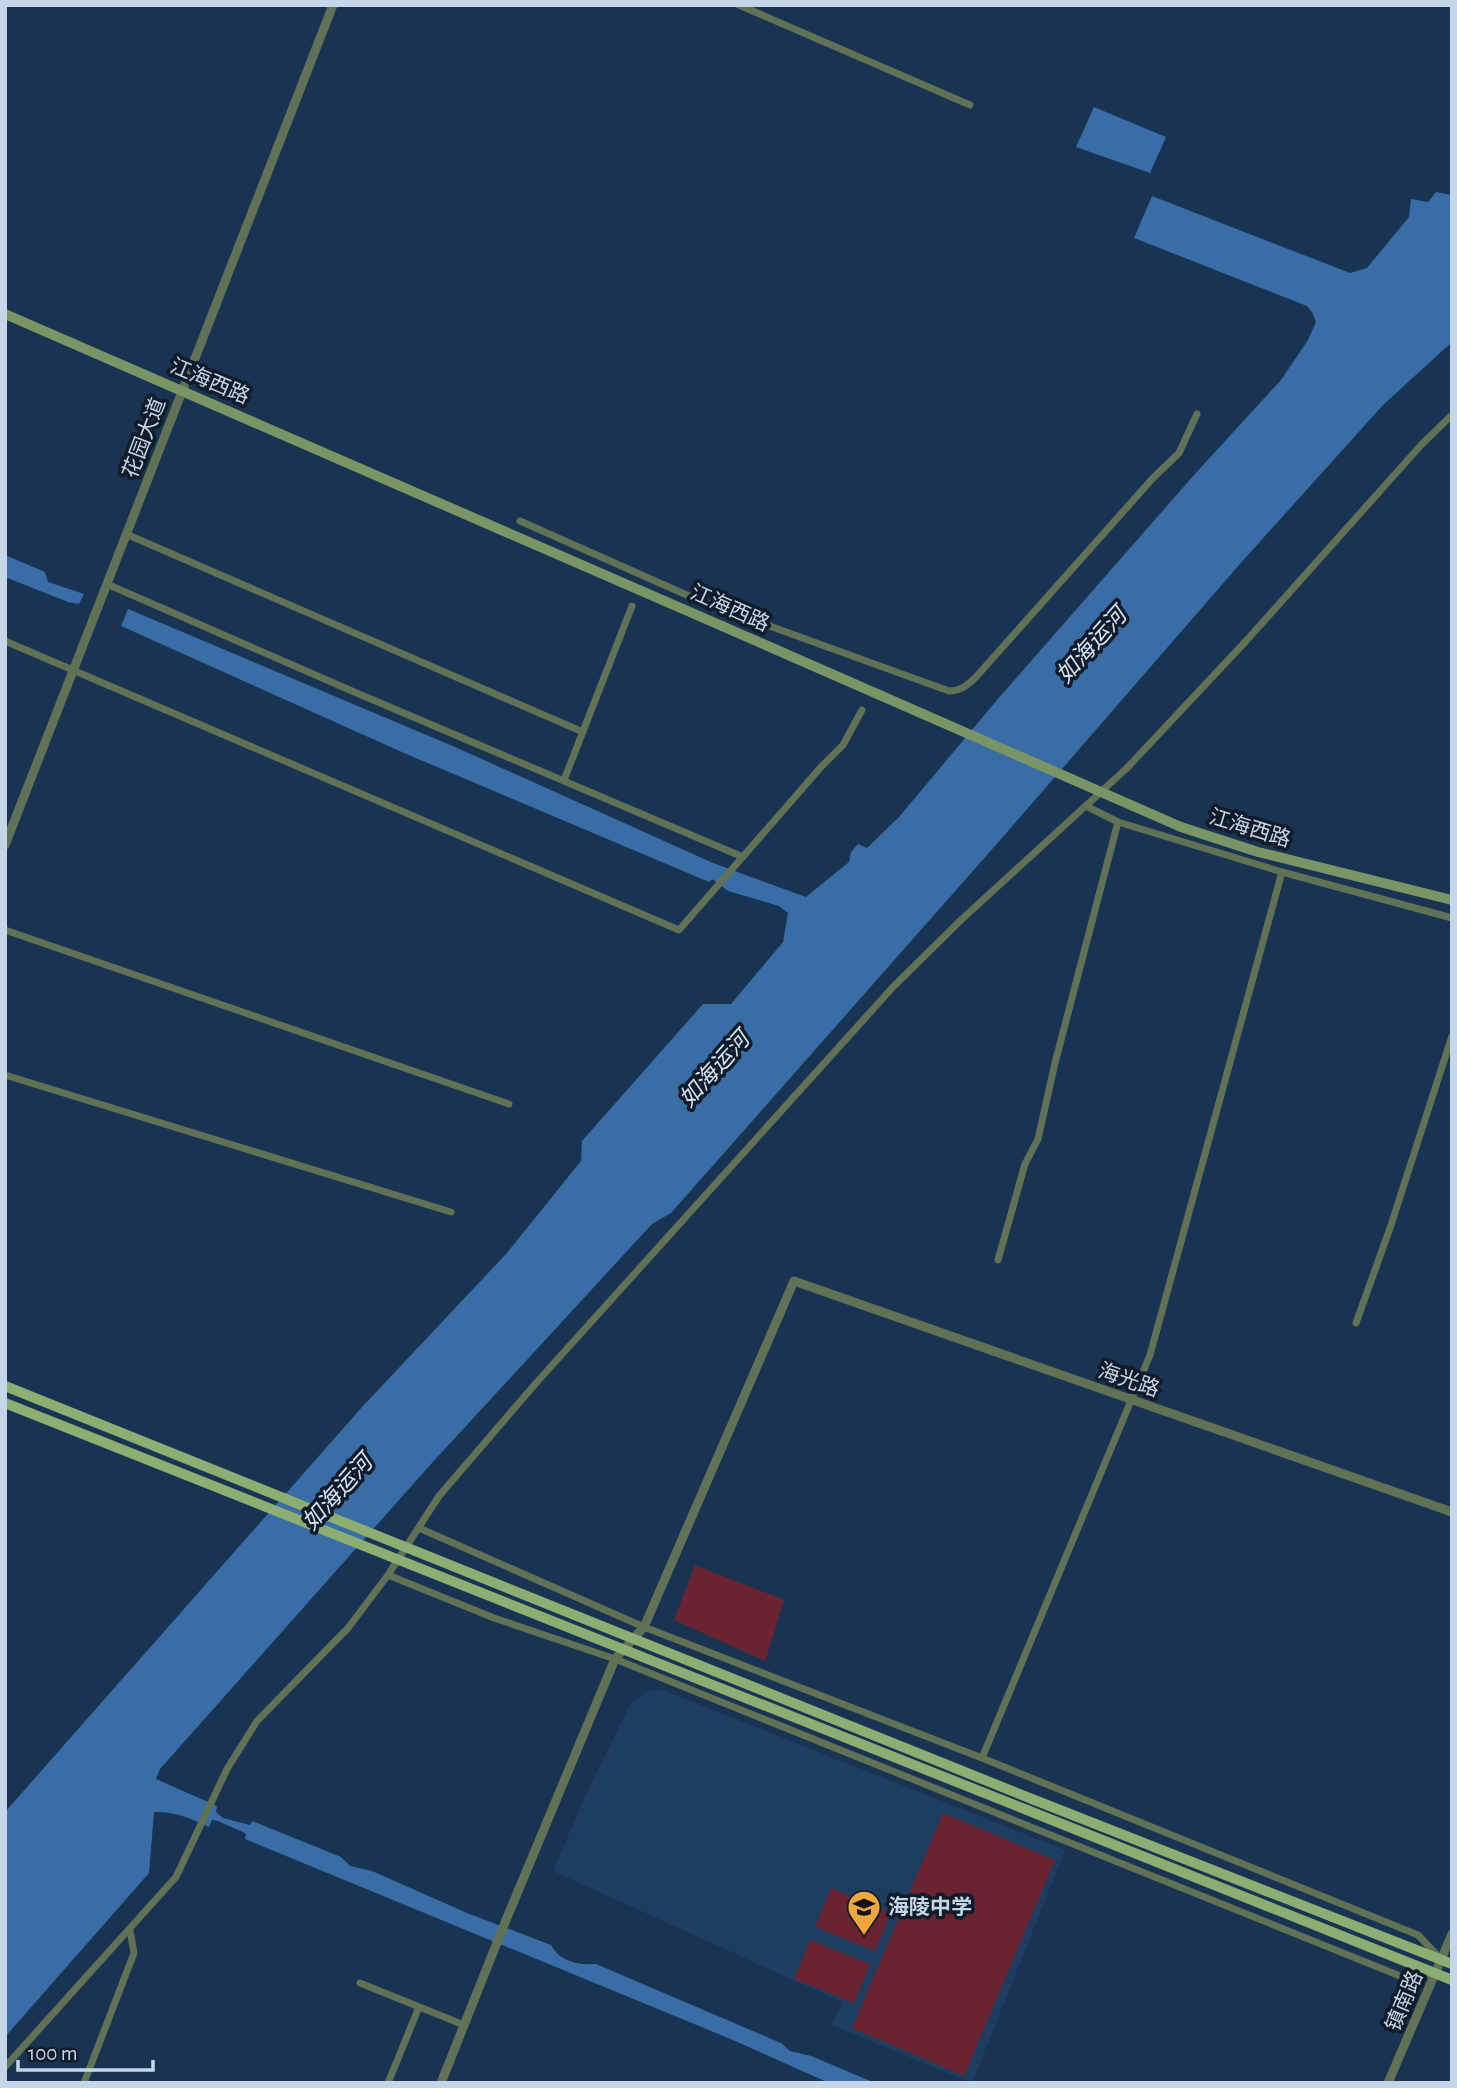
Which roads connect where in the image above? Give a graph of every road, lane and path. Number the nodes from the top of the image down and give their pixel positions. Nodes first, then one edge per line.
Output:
1 (333, 5) edge
2 (740, 5) edge
3 (970, 105) dead end
4 (5, 314) edge
5 (181, 390) junction
6 (1197, 414) dead end
7 (1452, 415) edge
8 (520, 521) dead end
9 (127, 534) junction
10 (107, 584) junction
11 (632, 606) dead end
12 (5, 641) edge
13 (73, 670) junction
14 (862, 710) dead end
15 (583, 732) junction
16 (564, 780) junction
17 (1086, 806) junction
18 (1118, 822) junction
19 (5, 845) edge
20 (743, 857) junction
21 (1282, 872) junction
22 (1452, 900) edge
23 (1452, 918) edge
24 (5, 930) edge
25 (1452, 1036) edge
26 (5, 1075) edge
27 (509, 1104) dead end
28 (451, 1212) dead end
29 (998, 1260) dead end
30 (1356, 1323) dead end
31 (5, 1386) edge
32 (1132, 1400) junction
33 (5, 1403) edge
34 (1452, 1512) edge
35 (419, 1528) junction
36 (388, 1575) junction
37 (644, 1627) junction
38 (615, 1659) junction
39 (982, 1758) junction
40 (130, 1930) junction
41 (1452, 1934) edge
42 (1446, 1962) edge
43 (1434, 1973) junction
44 (1452, 1980) edge
45 (360, 1983) dead end
46 (419, 2007) junction
47 (464, 2025) junction
48 (5, 2067) edge
49 (84, 2083) edge
50 (388, 2083) edge
51 (441, 2083) edge
52 (1388, 2083) edge

1 - 5 street, 花园大道
2 - 3 street
4 - 5 main road, 江海西路
5 - 9 street, 花园大道
5 - 22 main road, 江海西路, bridge
6 - 8 street
7 - 17 street
9 - 10 street, 花园大道
9 - 15 street
10 - 13 street, 花园大道
10 - 16 street
11 - 15 street
12 - 13 street
13 - 19 street, 花园大道
13 - 20 street
14 - 20 street
15 - 16 street
16 - 20 street
17 - 18 street
17 - 35 street
18 - 21 street
18 - 29 street
21 - 23 street
21 - 32 street
24 - 27 street
25 - 30 street
26 - 28 street
31 - 42 main road, bridge
32 - 34 street, 海光路
32 - 37 street, 海光路
32 - 39 street
33 - 43 main road, bridge
35 - 36 street
35 - 37 street
36 - 38 street
36 - 40 street
37 - 38 street
37 - 39 street
38 - 43 street
38 - 47 street
39 - 42 street
40 - 48 street
40 - 49 street
41 - 42 street, 镇南路
42 - 43 street, 镇南路
43 - 44 main road
43 - 52 street, 镇南路
45 - 46 street
46 - 47 street
46 - 50 street
47 - 51 street

